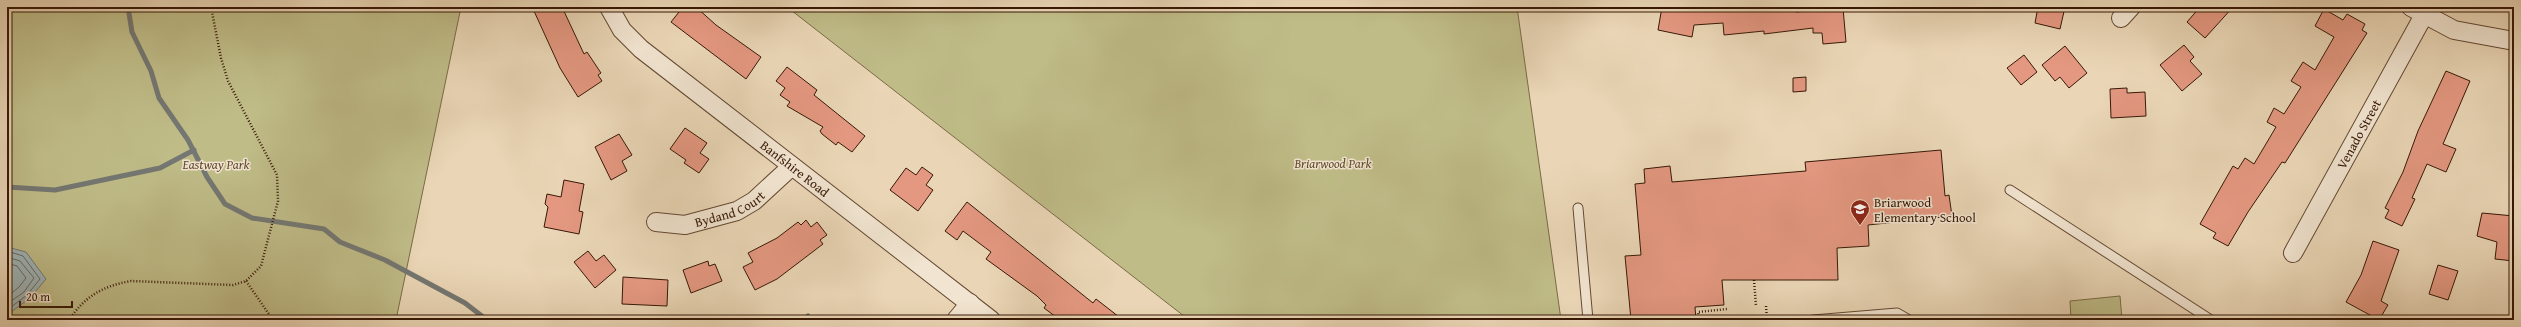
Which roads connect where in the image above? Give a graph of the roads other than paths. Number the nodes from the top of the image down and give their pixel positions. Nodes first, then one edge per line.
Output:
1 (609, 7) edge
2 (2418, 11) edge
3 (2514, 41) edge
4 (792, 166) junction
5 (2010, 190) dead end
6 (1578, 208) dead end
7 (656, 222) dead end
8 (2293, 253) dead end
9 (970, 303) junction
10 (956, 320) edge
11 (991, 320) edge
12 (1588, 320) edge
13 (1813, 320) edge
14 (1909, 320) edge
15 (2211, 320) edge

1 - 4 street, Banfshire Road
2 - 3 street
2 - 8 street, Venado Street
4 - 7 street, Bydand Court
4 - 9 street, Banfshire Road
5 - 15 lane
6 - 12 lane
9 - 10 street
9 - 11 street, Banfshire Road
13 - 14 lane

